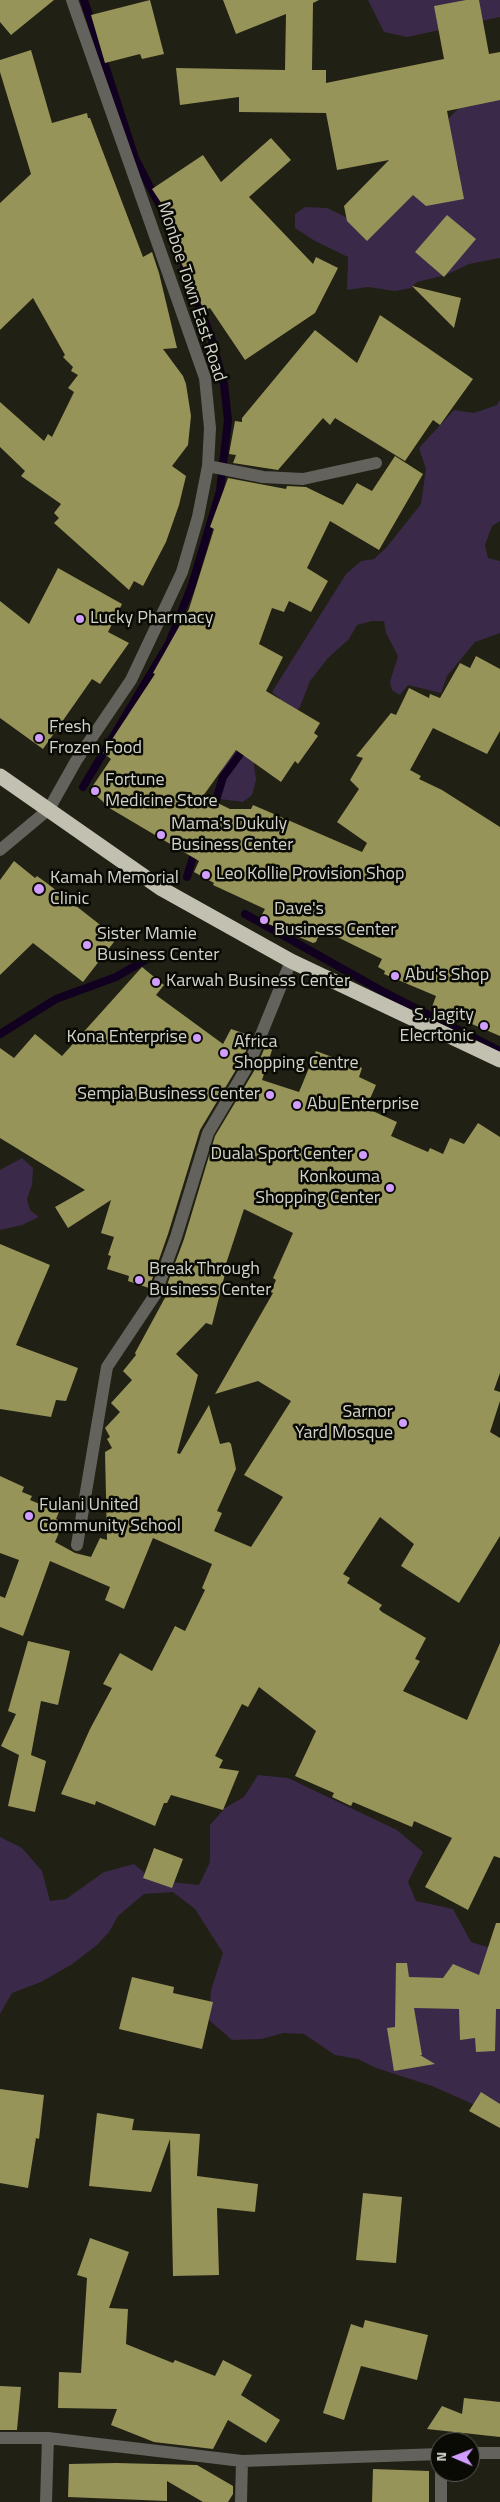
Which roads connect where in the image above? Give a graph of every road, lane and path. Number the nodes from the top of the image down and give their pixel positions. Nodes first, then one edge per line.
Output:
1 (72, 0) edge
2 (376, 463) dead end
3 (208, 466) junction
4 (0, 776) edge
5 (49, 809) junction
6 (0, 850) edge
7 (291, 961) junction
8 (500, 1060) edge
9 (77, 1545) dead end
10 (0, 2438) edge
11 (48, 2438) junction
12 (480, 2453) edge
13 (500, 2453) edge
14 (430, 2454) edge
15 (242, 2461) junction
16 (441, 2482) edge
17 (46, 2502) edge
18 (241, 2502) edge
19 (441, 2502) edge

1 - 3 street, Monboe Town East Road
2 - 3 street
3 - 5 street, Monboe Town East Road
4 - 5 highway
5 - 6 street
5 - 7 highway
7 - 8 highway
7 - 9 street
10 - 11 street
11 - 15 street
11 - 17 street
12 - 13 street
14 - 15 street
15 - 18 street
16 - 19 street

